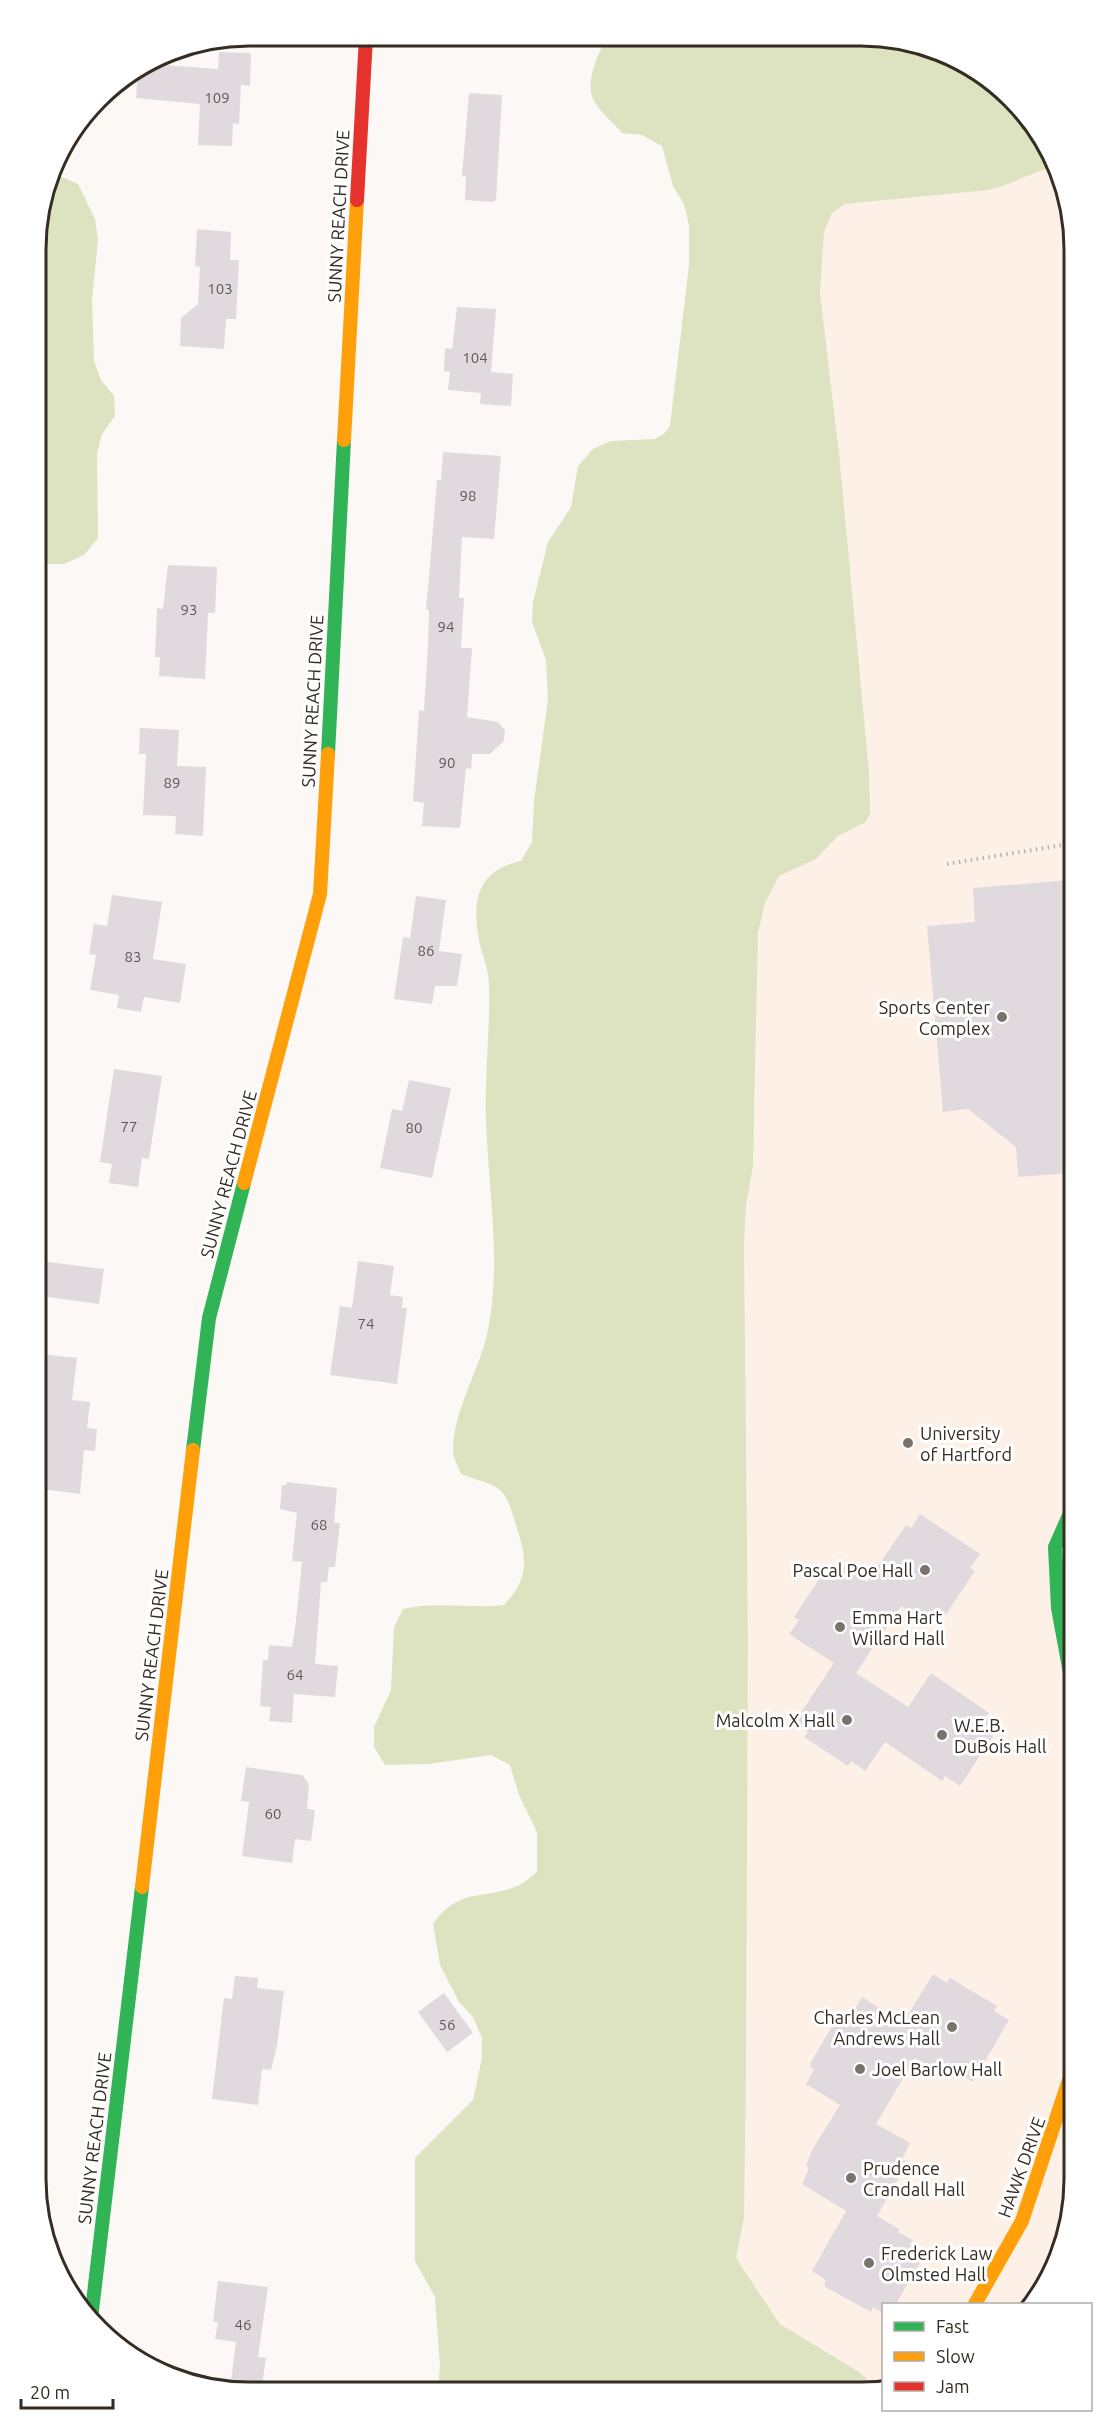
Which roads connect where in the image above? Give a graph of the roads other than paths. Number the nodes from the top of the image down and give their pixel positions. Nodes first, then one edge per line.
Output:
1 (366, 46) edge
2 (1063, 1528) edge
3 (1063, 1637) edge
4 (1063, 2098) edge
5 (976, 2303) edge
6 (92, 2307) edge

1 - 6 street, SUNNY REACH DRIVE
2 - 3 street
4 - 5 street, HAWK DRIVE

